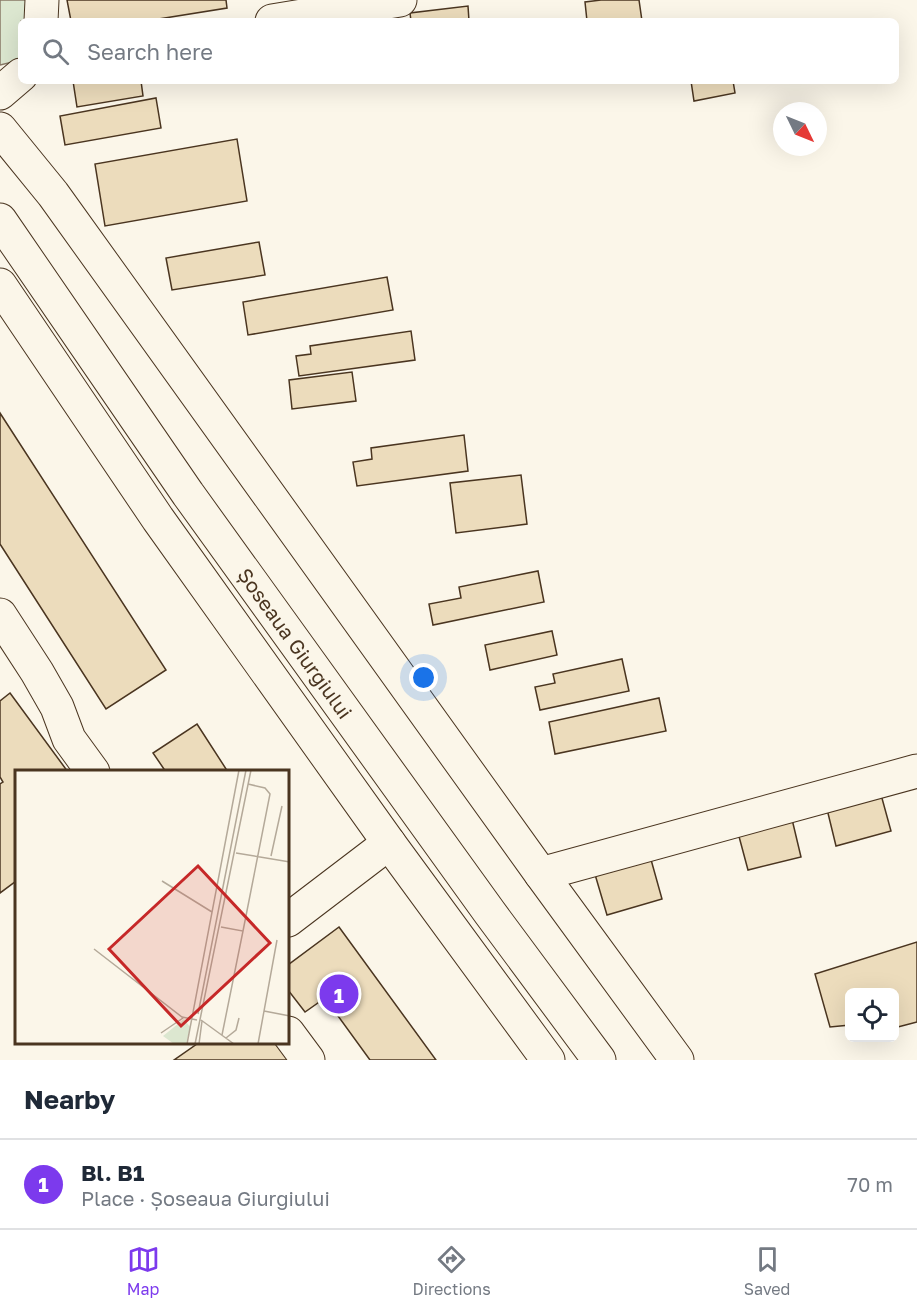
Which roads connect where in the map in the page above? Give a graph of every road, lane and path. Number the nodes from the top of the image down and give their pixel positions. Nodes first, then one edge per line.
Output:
1 (42, 0) edge
2 (400, 0) edge
3 (41, 18) edge
4 (290, 18) edge
5 (18, 78) edge
6 (0, 93) edge
7 (0, 129) edge
8 (0, 220) edge
9 (0, 285) edge
10 (0, 615) edge
11 (92, 770) edge
12 (917, 771) edge
13 (389, 843) junction
14 (541, 874) junction
15 (290, 918) edge
16 (290, 1036) edge
17 (308, 1060) edge
18 (548, 1060) edge
19 (599, 1060) edge
20 (677, 1060) edge

1 - 3 main road
2 - 4 main road
5 - 6 main road
7 - 14 main road
8 - 19 main road, Șoseaua Giurgiului
9 - 13 main road, Șoseaua Giurgiului
10 - 11 main road
12 - 14 main road
13 - 15 main road
13 - 18 main road, Șoseaua Giurgiului
14 - 20 main road
16 - 17 main road

